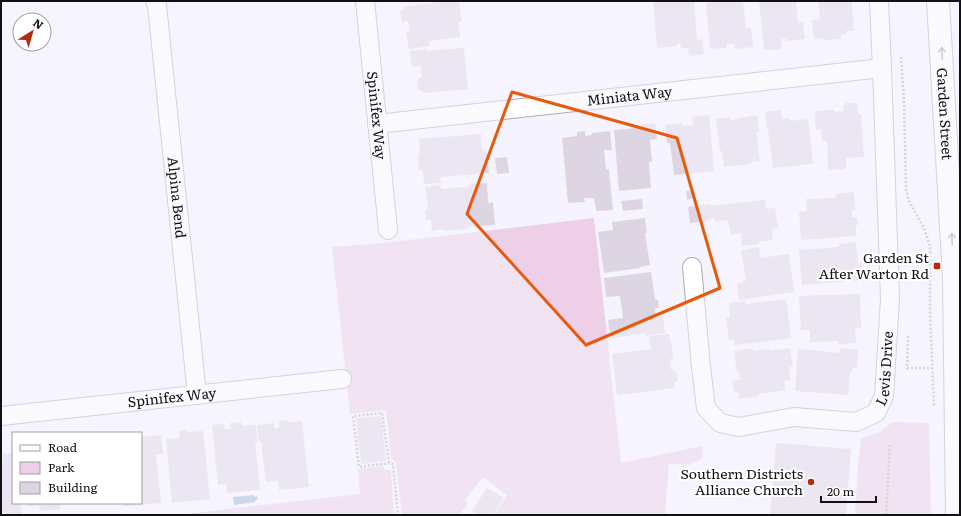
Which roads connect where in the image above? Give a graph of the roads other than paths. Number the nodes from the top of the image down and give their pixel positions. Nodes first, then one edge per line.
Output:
1 (155, 1) edge
2 (365, 1) edge
3 (879, 1) edge
4 (938, 1) edge
5 (882, 68) junction
6 (377, 124) junction
7 (388, 230) dead end
8 (692, 267) dead end
9 (342, 379) dead end
10 (197, 395) junction
11 (2, 413) edge
12 (957, 515) edge

1 - 10 street, Alpina Bend
2 - 6 street, Spinifex Way
3 - 5 street, Levis Drive
12 -> 4 main road, Garden Street
5 - 6 street, Miniata Way
5 - 8 street, Levis Drive
6 - 7 street, Spinifex Way
9 - 10 street, Spinifex Way
10 - 11 street, Spinifex Way

